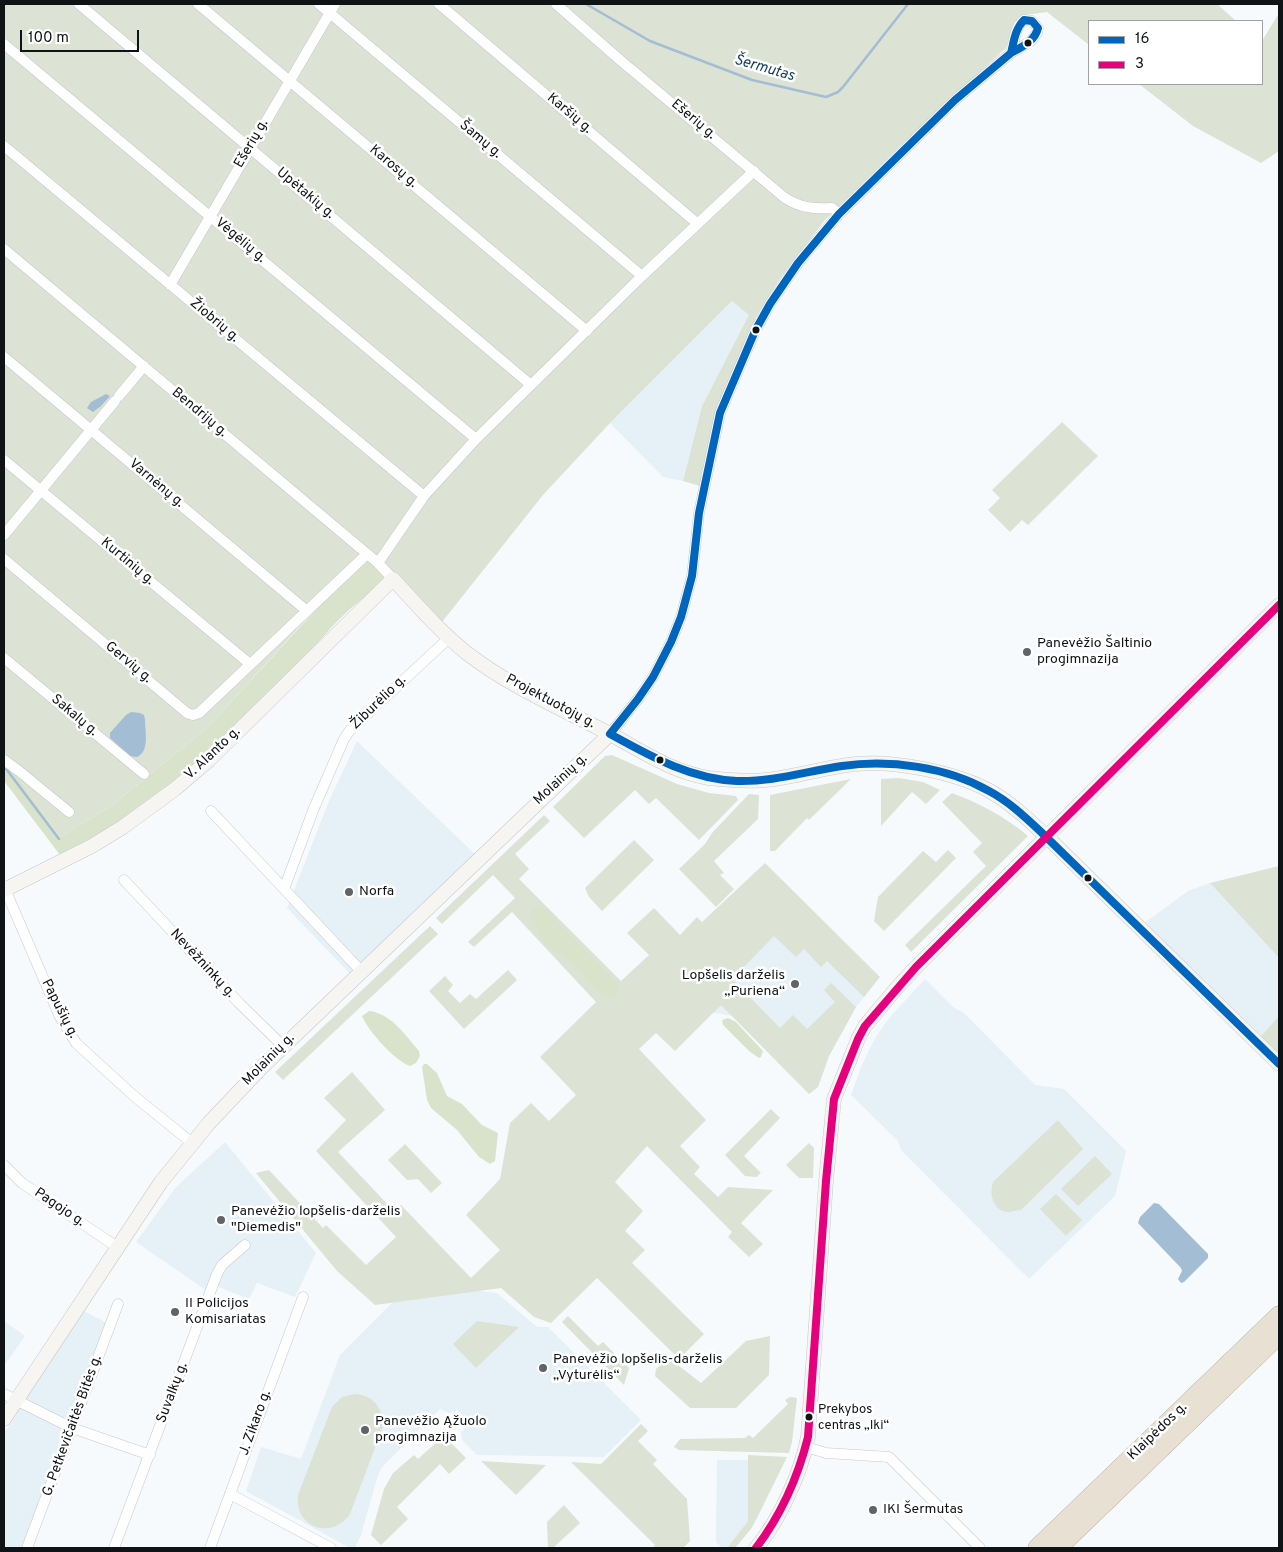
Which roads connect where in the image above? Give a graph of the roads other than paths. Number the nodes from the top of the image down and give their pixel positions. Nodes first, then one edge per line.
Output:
1 (79, 4) edge
2 (198, 4) edge
3 (319, 4) edge
4 (439, 4) edge
5 (556, 4) edge
6 (332, 8) edge
7 (4, 44) edge
8 (1011, 53) dead end
9 (290, 80) junction
10 (4, 146) edge
11 (250, 148) junction
12 (754, 171) junction
13 (839, 214) junction
14 (210, 216) junction
15 (698, 224) junction
16 (4, 250) edge
17 (642, 276) junction
18 (170, 285) junction
19 (587, 331) junction
20 (4, 357) edge
21 (144, 366) junction
22 (531, 385) junction
23 (91, 430) junction
24 (476, 439) junction
25 (4, 460) edge
26 (40, 490) junction
27 (424, 496) junction
28 (4, 535) edge
29 (367, 554) junction
30 (4, 559) edge
31 (378, 563) junction
32 (393, 579) junction
33 (1279, 605) edge
34 (307, 611) junction
35 (449, 638) junction
36 (4, 658) edge
37 (250, 664) junction
38 (610, 734) junction
39 (4, 760) edge
40 (144, 774) dead end
41 (69, 812) dead end
42 (211, 812) dead end
43 (1047, 837) junction
44 (124, 880) dead end
45 (4, 889) edge
46 (284, 889) junction
47 (361, 971) junction
48 (283, 1046) junction
49 (1279, 1064) edge
50 (192, 1143) junction
51 (4, 1165) edge
52 (245, 1245) dead end
53 (116, 1247) junction
54 (303, 1297) dead end
55 (118, 1304) dead end
56 (1279, 1315) edge
57 (1279, 1335) edge
58 (10, 1397) edge
59 (4, 1419) edge
60 (72, 1428) junction
61 (806, 1447) junction
62 (150, 1455) junction
63 (230, 1494) junction
64 (27, 1548) edge
65 (114, 1548) edge
66 (210, 1548) edge
67 (331, 1548) edge
68 (756, 1548) edge
69 (980, 1548) edge
70 (1037, 1548) edge
71 (1058, 1548) edge

1 - 11 street, Upėtakių g.
2 - 9 street, Karosų g.
3 - 6 street, Šamų g.
4 - 15 street, Karšių g.
5 - 12 street, Ešerių g.
6 - 9 street, Ešerių g.
6 - 17 street, Šamų g.
7 - 14 street, Vėgėlių g.
8 - 13 street, Molainių g.
9 - 11 street, Ešerių g.
9 - 19 street, Karosų g.
10 - 18 street, Žiobrių g.
11 - 14 street, Ešerių g.
11 - 22 street, Upėtakių g.
12 - 13 street, Ešerių g.
12 - 15 street
13 - 38 street, Molainių g.
14 - 18 street, Ešerių g.
14 - 24 street, Vėgėlių g.
15 - 17 street
16 - 21 street, Bendrijų g.
17 - 19 street
18 - 27 street, Žiobrių g.
19 - 22 street
20 - 23 street, Varnėnų g.
21 - 23 street
21 - 29 street, Bendrijų g.
22 - 24 street
23 - 26 street
23 - 34 street, Varnėnų g.
24 - 27 street
25 - 26 street, Kurtinių g.
26 - 28 street
26 - 37 street, Kurtinių g.
27 - 31 street
29 - 31 street, Bendrijų g.
29 - 34 street, Gervių g.
30 - 37 street, Gervių g.
31 - 32 street, Bendrijų g.
32 - 35 main road, Projektuotojų g.
32 - 45 main road, V. Alanto g.
33 - 43 main road
34 - 37 street, Gervių g.
35 - 38 main road, Projektuotojų g.
35 - 46 street, Žiburėlio g.
36 - 40 street, Sakalų g.
38 - 43 main road, Projektuotojų g.
38 - 47 main road, Molainių g.
39 - 41 street
42 - 46 street
43 - 49 main road, Projektuotojų g.
43 - 61 main road
44 - 48 street, Nevėžninkų g.
45 - 50 street, Papušių g.
46 - 47 street
47 - 48 main road, Molainių g.
48 - 50 main road, Molainių g.
50 - 53 main road, Molainių g.
51 - 53 street, Pagojo g.
52 - 62 street, Suvalkų g.
53 - 58 main road, Molainių g.
54 - 63 street, J. Zikaro g.
55 - 60 street, G. Petkevičaitės Bitės g.
56 - 70 highway, Klaipėdos g.
57 - 71 highway, Klaipėdos g.
58 - 59 main road, Molainių g.
58 - 60 street
60 - 62 street
60 - 64 street, G. Petkevičaitės Bitės g.
61 - 68 main road
61 - 69 street
62 - 65 street, Suvalkų g.
63 - 66 street, J. Zikaro g.
63 - 67 street

